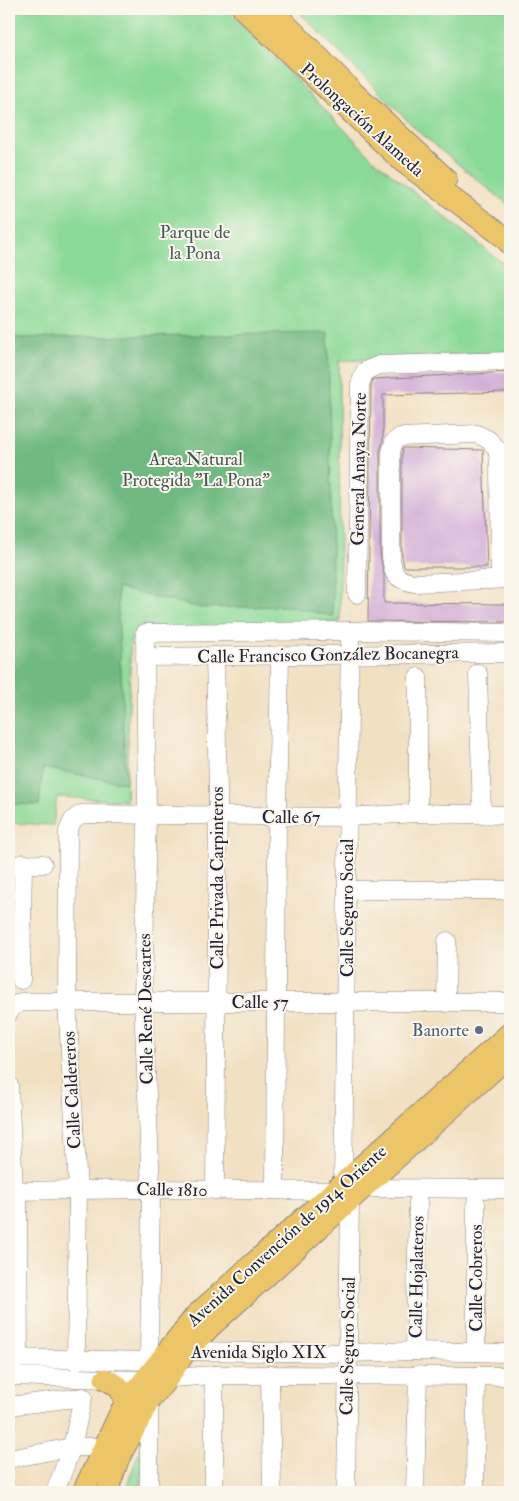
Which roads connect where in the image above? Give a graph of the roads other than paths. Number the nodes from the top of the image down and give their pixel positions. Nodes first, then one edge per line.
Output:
1 (243, 9) edge
2 (271, 9) edge
3 (509, 238) edge
4 (510, 361) edge
5 (505, 579) edge
6 (357, 594) dead end
7 (350, 631) junction
8 (510, 633) edge
9 (145, 634) joint
10 (510, 653) edge
11 (350, 654) junction
12 (280, 655) junction
13 (216, 656) junction
14 (145, 657) junction
15 (478, 673) dead end
16 (418, 677) dead end
17 (418, 813) junction
18 (482, 814) junction
19 (147, 815) junction
20 (510, 815) edge
21 (218, 816) junction
22 (277, 817) junction
23 (347, 817) junction
24 (72, 820) joint
25 (16, 864) edge
26 (43, 864) dead end
27 (347, 890) junction
28 (510, 890) edge
29 (447, 941) dead end
30 (21, 980) dead end
31 (67, 1002) junction
32 (143, 1002) junction
33 (216, 1002) junction
34 (275, 1002) junction
35 (346, 1002) junction
36 (510, 1002) edge
37 (446, 1003) junction
38 (10, 1011) edge
39 (510, 1033) edge
40 (510, 1055) edge
41 (9, 1085) edge
42 (78, 1189) junction
43 (151, 1189) junction
44 (275, 1189) junction
45 (510, 1189) edge
46 (215, 1190) junction
47 (11, 1191) edge
48 (348, 1191) junction
49 (418, 1202) dead end
50 (476, 1203) dead end
51 (186, 1351) junction
52 (415, 1351) junction
53 (476, 1352) junction
54 (348, 1353) junction
55 (510, 1353) edge
56 (14, 1359) edge
57 (76, 1361) junction
58 (151, 1366) junction
59 (214, 1375) junction
60 (270, 1375) junction
61 (418, 1375) junction
62 (9, 1376) edge
63 (347, 1376) junction
64 (476, 1376) junction
65 (510, 1376) edge
66 (105, 1378) junction
67 (167, 1379) junction
68 (149, 1401) junction
69 (127, 1402) junction
70 (9, 1406) edge
71 (105, 1447) junction
72 (72, 1448) junction
73 (9, 1459) edge
74 (55, 1492) edge
75 (83, 1492) edge
76 (107, 1492) edge
77 (149, 1492) edge
78 (214, 1492) edge
79 (272, 1492) edge
80 (346, 1492) edge
81 (416, 1492) edge
82 (475, 1492) edge

1 - 3 main road, Prolongación Alameda
2 - 3 main road, Prolongación Alameda
4 - 6 street, General Anaya Norte
5 - 5 street
7 - 8 street, Calle Francisco González Bocanegra
7 - 9 street, Calle Francisco González Bocanegra
7 - 11 street, Calle Seguro Social
9 - 14 street, Calle René Descartes
10 - 11 street, Calle Francisco González Bocanegra
11 - 12 street, Calle Francisco González Bocanegra
11 - 23 street, Calle Seguro Social
12 - 13 street, Calle Francisco González Bocanegra
12 - 22 street
13 - 14 street, Calle Francisco González Bocanegra
13 - 21 street, Calle Privada Carpinteros
14 - 19 street, Calle René Descartes
15 - 18 street
16 - 17 street
17 - 18 street, Calle 67
17 - 23 street, Calle 67
18 - 20 street, Calle 67
19 - 21 street, Calle 67
19 - 24 street, Calle 67
19 - 32 street, Calle René Descartes
21 - 22 street, Calle 67
21 - 33 street, Calle Privada Carpinteros
22 - 23 street, Calle 67
22 - 34 street
23 - 27 street, Calle Seguro Social
24 - 31 street, Calle Caldereros
25 - 26 street
25 - 30 street
27 - 28 street
27 - 35 street, Calle Seguro Social
29 - 37 street
31 - 32 street, Calle 57
31 - 38 street, Calle 57
31 - 42 street, Calle Caldereros
32 - 33 street, Calle 57
32 - 43 street, Calle René Descartes
33 - 34 street, Calle 57
33 - 46 street, Calle Privada Carpinteros
34 - 35 street, Calle 57
34 - 44 street
35 - 37 street, Calle 57
35 - 48 street, Calle Seguro Social
36 - 37 street, Calle 57
39 - 48 main road, Avenida Convención de 1914 Oriente
40 - 48 main road, Avenida Convención de 1914 Oriente
41 - 47 street
42 - 43 street, Calle 1810
42 - 47 street, Calle 1810
42 - 57 street, Calle Caldereros
43 - 46 street, Calle 1810
43 - 58 street, Calle René Descartes
44 - 46 street, Calle 1810
44 - 48 street, Calle 1810
45 - 48 street, Calle 1810
47 - 56 street
48 - 51 main road, Avenida Convención de 1914 Oriente
48 - 54 street, Calle Seguro Social
48 - 58 main road, Avenida Convención de 1914 Oriente
49 - 52 street, Calle Hojalateros
50 - 53 street, Calle Cobreros
51 - 54 street, Avenida Siglo XIX
51 - 58 street, Avenida Siglo XIX
51 - 67 main road, Avenida Convención de 1914 Oriente
52 - 53 street, Avenida Siglo XIX
52 - 54 street, Avenida Siglo XIX
53 - 55 street, Avenida Siglo XIX
54 - 63 street, Calle Seguro Social
56 - 57 street, Avenida Siglo XIX
57 - 58 street, Avenida Siglo XIX
58 - 66 street, Avenida Siglo XIX
58 - 67 street, Avenida Siglo XIX
58 - 69 main road, Avenida Convención de 1914 Oriente
59 - 60 street, Avenida Siglo XIX
59 - 67 street, Avenida Siglo XIX
59 - 78 street
60 - 63 street, Avenida Siglo XIX
60 - 79 street
61 - 63 street, Avenida Siglo XIX
61 - 64 street, Avenida Siglo XIX
61 - 81 street
62 - 66 street, Avenida Siglo XIX
63 - 80 street, Calle Seguro Social
64 - 65 street, Avenida Siglo XIX
64 - 82 street
66 - 69 main road
67 - 68 main road, Avenida Convención de 1914 Oriente
68 - 76 main road, Avenida Convención de 1914 Oriente
68 - 77 street
69 - 71 main road, Avenida Convención de 1914 Oriente
70 - 72 street
71 - 72 street
71 - 75 main road, Avenida Convención de 1914 Oriente
72 - 73 street
72 - 74 street

